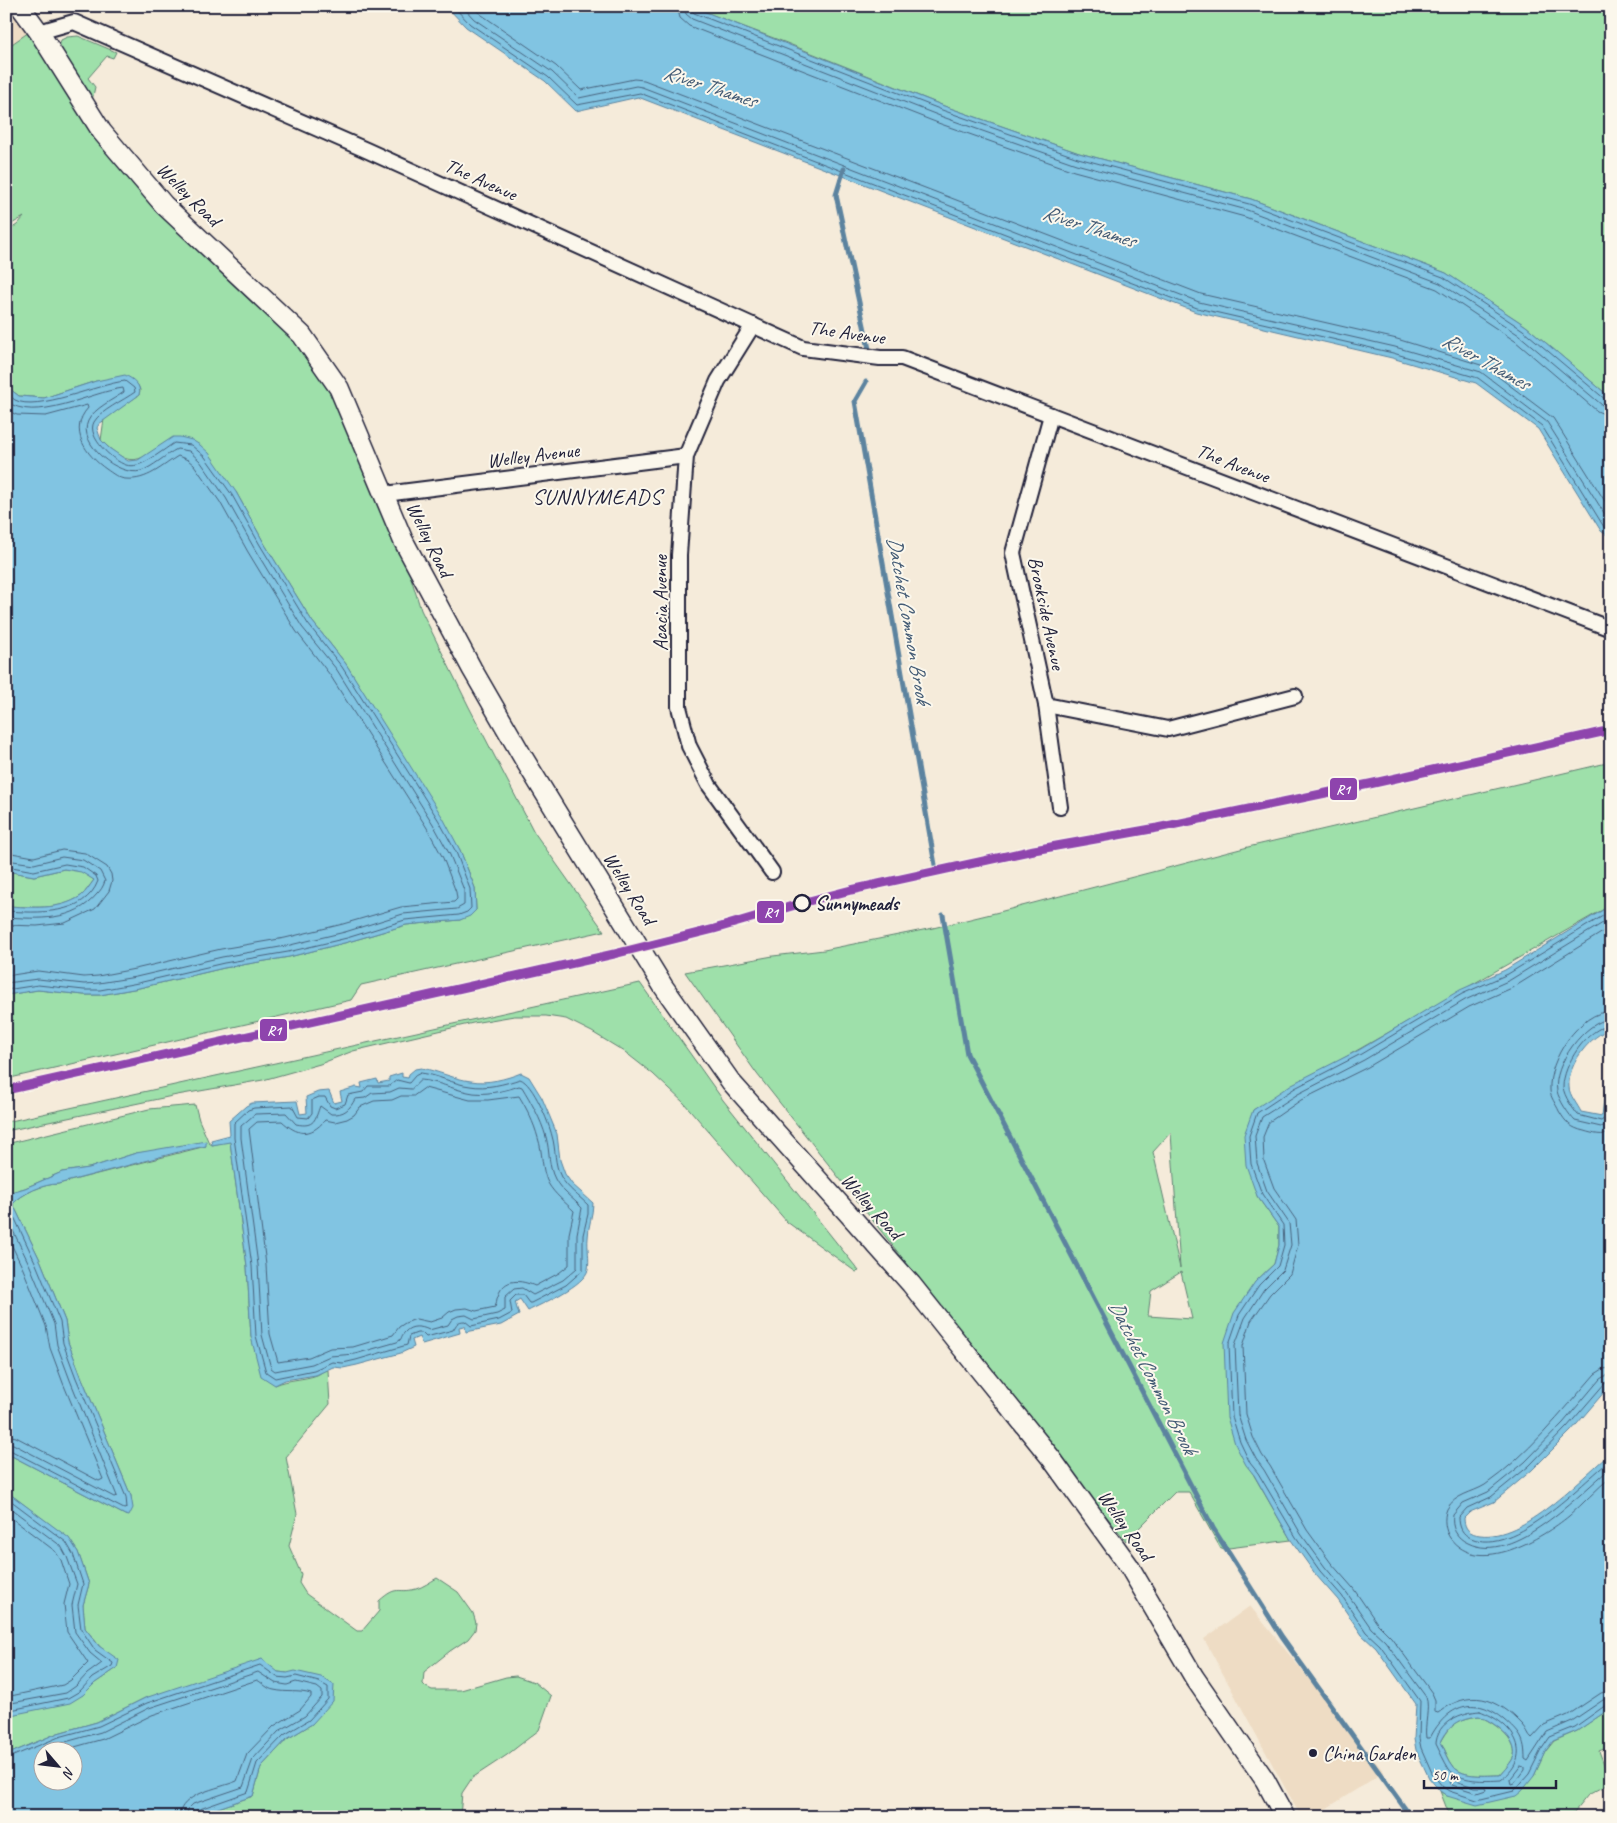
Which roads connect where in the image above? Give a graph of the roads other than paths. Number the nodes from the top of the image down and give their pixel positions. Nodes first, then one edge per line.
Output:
1 (20, 6) edge
2 (39, 32) junction
3 (753, 325) junction
4 (1051, 415) junction
5 (686, 456) junction
6 (385, 494) junction
7 (1611, 629) edge
8 (1295, 696) dead end
9 (1046, 705) junction
10 (1060, 807) dead end
11 (772, 872) dead end
12 (1285, 1817) edge

1 - 2 main road, Welley Road
2 - 3 street, The Avenue
2 - 6 main road, Welley Road
3 - 4 street, The Avenue
3 - 5 street, Acacia Avenue
4 - 7 street, The Avenue
4 - 9 street, Brookside Avenue
5 - 6 street, Welley Avenue
5 - 11 street, Acacia Avenue
6 - 12 main road, Welley Road
8 - 9 street
9 - 10 street, Brookside Avenue

